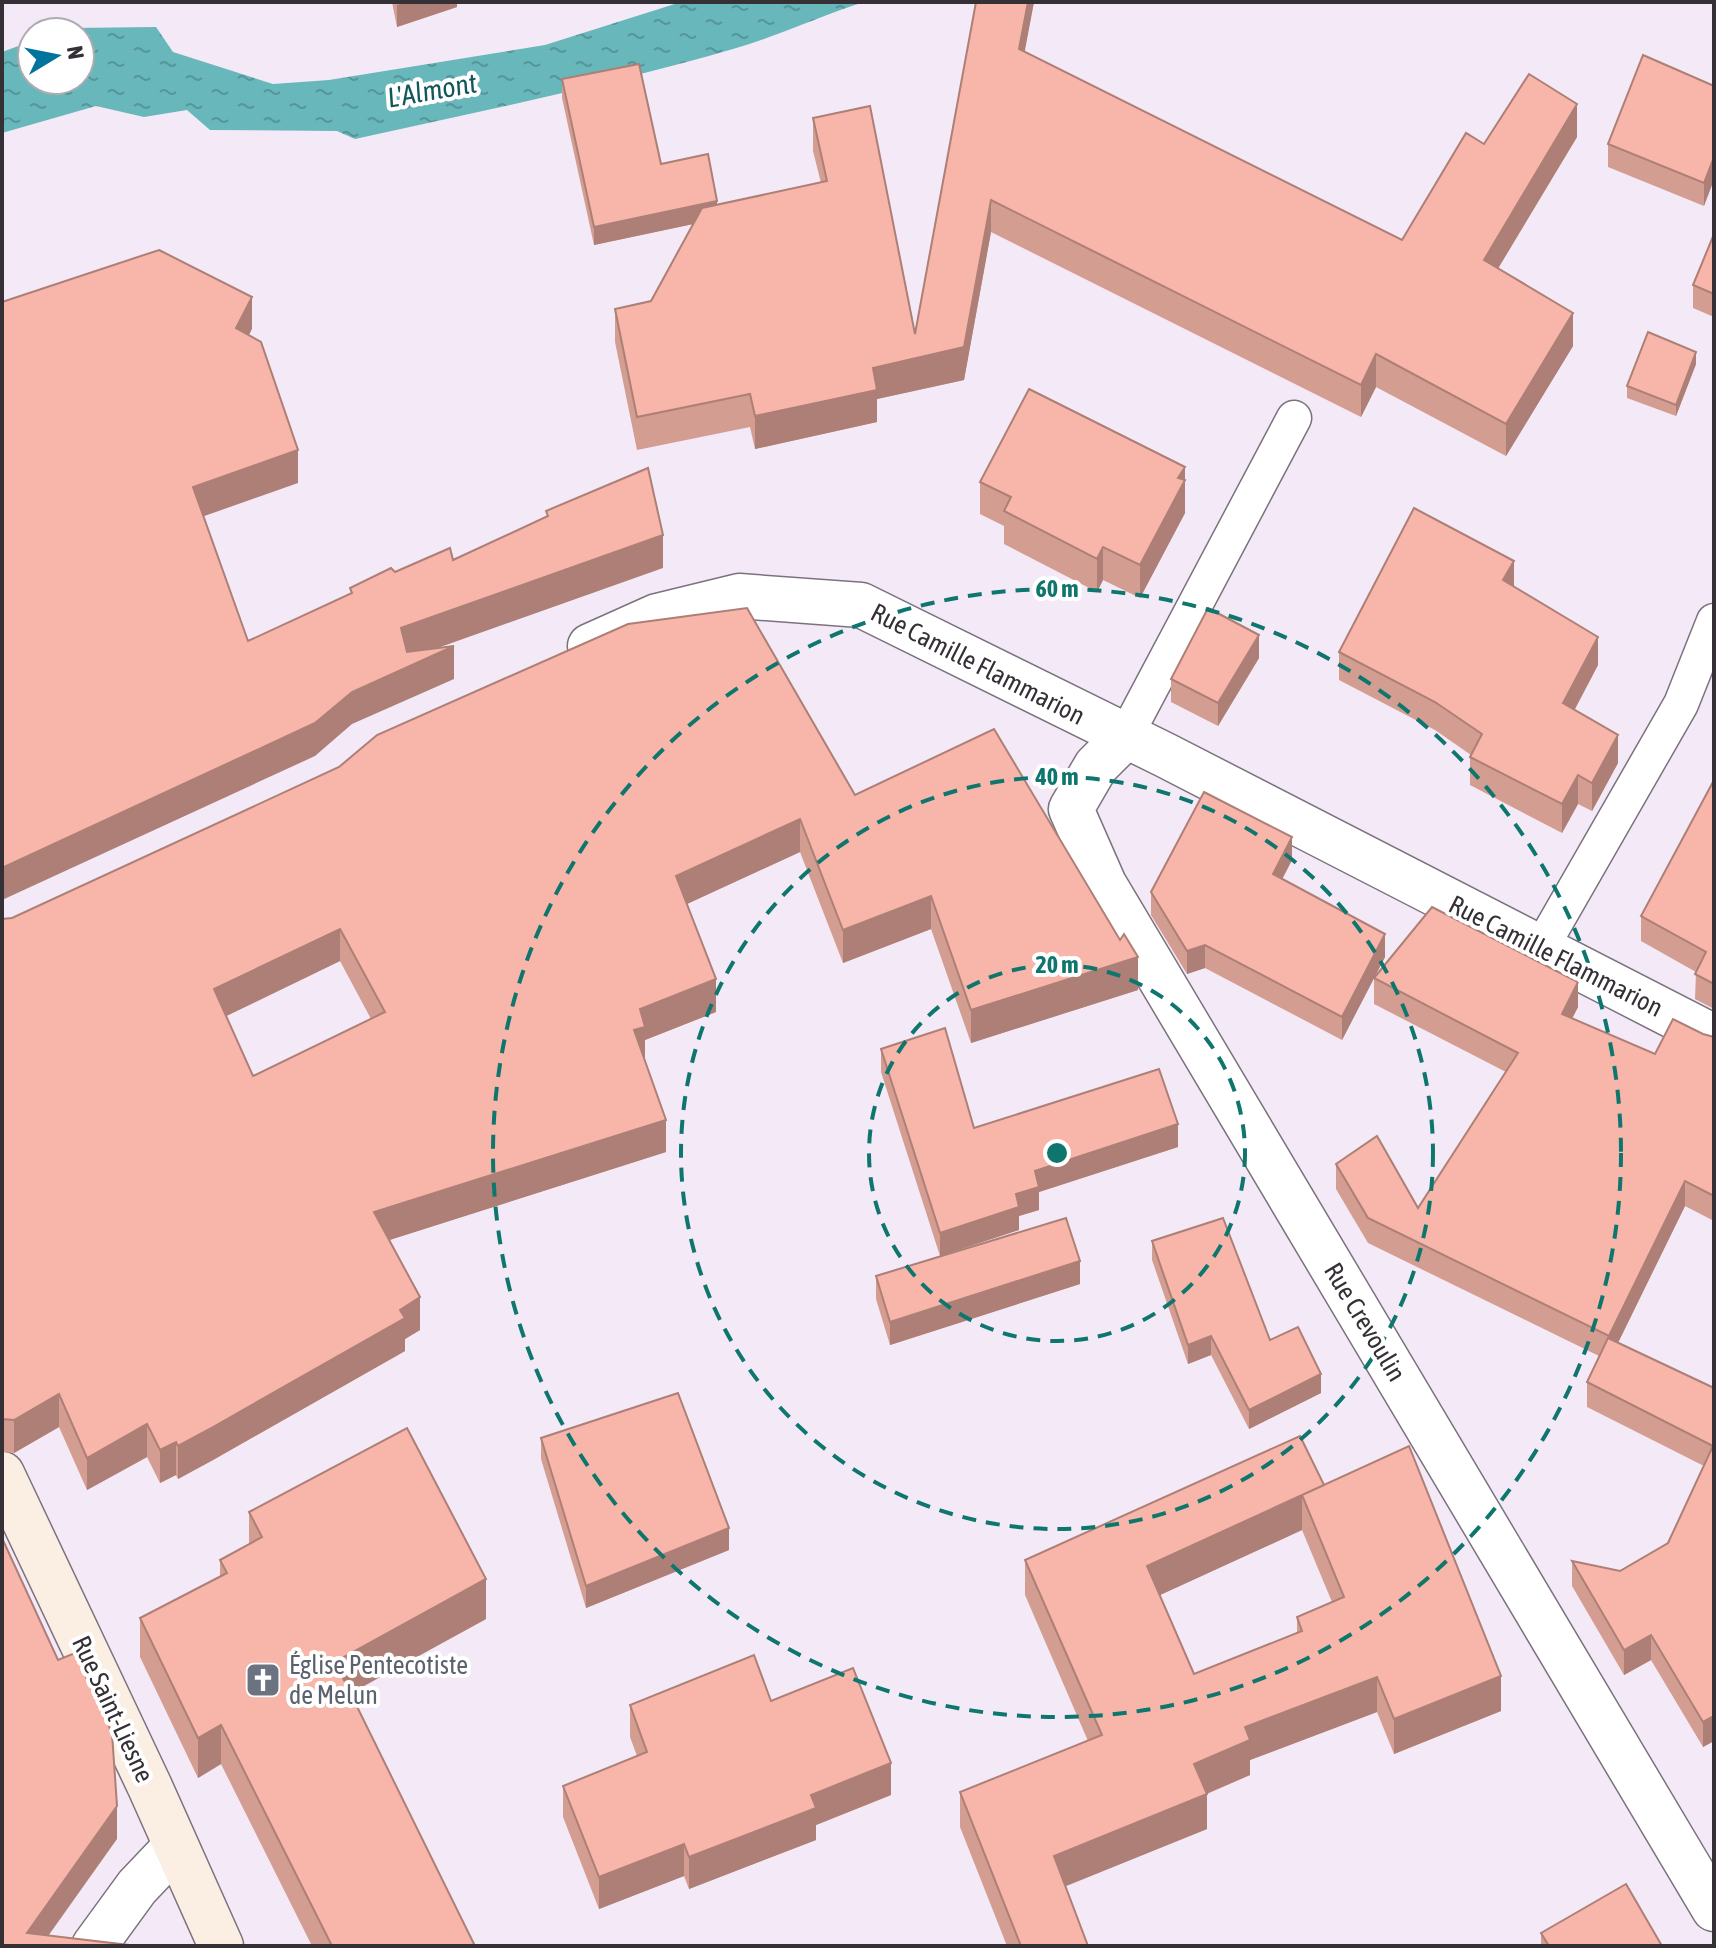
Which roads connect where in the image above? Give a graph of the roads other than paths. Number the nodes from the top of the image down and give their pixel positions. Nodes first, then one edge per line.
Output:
1 (1294, 418) dead end
2 (1714, 621) edge
3 (547, 665) edge
4 (1125, 737) junction
5 (1541, 948) junction
6 (1714, 1037) edge
7 (2, 1474) edge
8 (175, 1847) junction
9 (1714, 1909) edge
10 (94, 1946) edge
11 (221, 1946) edge

1 - 4 lane
2 - 5 lane
3 - 4 street, Rue Camille Flammarion
4 - 5 street, Rue Camille Flammarion
4 - 9 street, Rue Crevoulin
5 - 6 street, Rue Camille Flammarion
7 - 8 main road, Rue Saint-Liesne
8 - 10 street
8 - 11 main road, Rue Saint-Liesne

